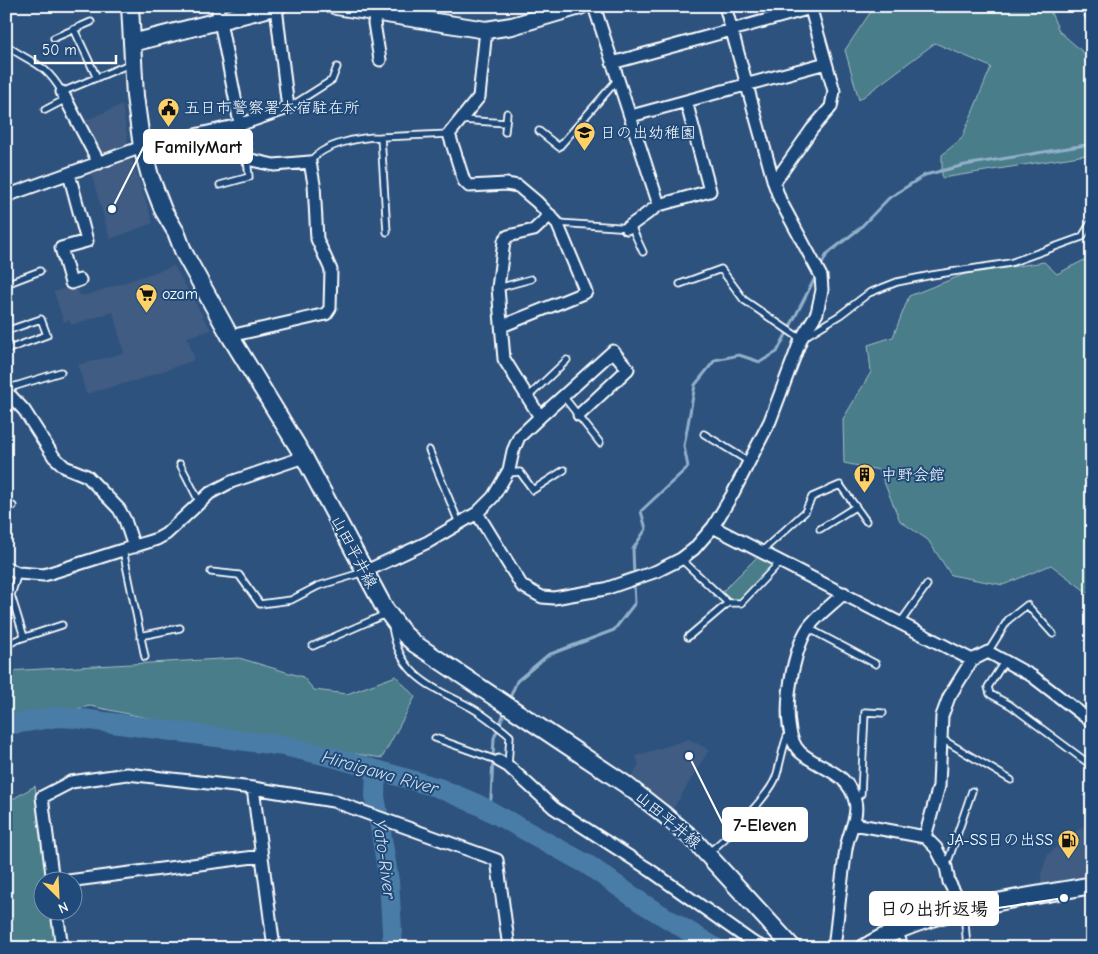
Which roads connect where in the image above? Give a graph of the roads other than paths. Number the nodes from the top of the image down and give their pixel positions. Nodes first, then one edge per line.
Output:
1 (130, 6) edge
2 (277, 6) edge
3 (336, 6) edge
4 (580, 6) edge
5 (594, 6) edge
6 (725, 6) edge
7 (1088, 6) edge
8 (810, 7) edge
9 (370, 10) edge
10 (218, 14) edge
11 (1092, 16) edge
12 (91, 22) dead end
13 (74, 29) junction
14 (486, 30) junction
15 (732, 30) junction
16 (54, 38) dead end
17 (132, 43) junction
18 (6, 45) edge
19 (380, 60) dead end
20 (133, 63) junction
21 (612, 63) junction
22 (826, 63) junction
23 (337, 67) dead end
24 (97, 78) junction
25 (618, 78) junction
26 (747, 84) junction
27 (64, 96) junction
28 (686, 101) junction
29 (288, 108) junction
30 (45, 110) dead end
31 (507, 113) dead end
32 (631, 116) junction
33 (461, 120) junction
34 (506, 123) junction
35 (239, 125) junction
36 (539, 131) dead end
37 (505, 132) dead end
38 (449, 134) junction
39 (381, 137) junction
40 (142, 147) junction
41 (247, 159) junction
42 (310, 162) junction
43 (99, 163) junction
44 (69, 174) junction
45 (774, 184) junction
46 (220, 185) dead end
47 (6, 196) edge
48 (659, 205) junction
49 (554, 219) junction
50 (1092, 221) edge
51 (627, 228) junction
52 (387, 232) dead end
53 (643, 252) dead end
54 (40, 270) dead end
55 (531, 279) dead end
56 (80, 280) dead end
57 (6, 284) edge
58 (680, 284) dead end
59 (498, 288) junction
60 (502, 326) junction
61 (6, 331) edge
62 (230, 336) junction
63 (801, 339) junction
64 (6, 350) edge
65 (568, 360) dead end
66 (61, 372) dead end
67 (7, 391) edge
68 (529, 396) junction
69 (563, 396) junction
70 (579, 415) junction
71 (540, 417) junction
72 (704, 434) dead end
73 (600, 443) dead end
74 (429, 450) dead end
75 (304, 457) junction
76 (748, 461) junction
77 (180, 464) dead end
78 (564, 470) dead end
79 (508, 473) junction
80 (199, 501) junction
81 (855, 507) junction
82 (477, 513) junction
83 (866, 521) dead end
84 (459, 523) junction
85 (713, 527) junction
86 (820, 529) dead end
87 (129, 548) junction
88 (761, 552) junction
89 (681, 559) junction
90 (780, 562) junction
91 (6, 568) edge
92 (211, 572) dead end
93 (364, 572) junction
94 (18, 574) junction
95 (927, 586) dead end
96 (844, 593) junction
97 (728, 603) junction
98 (389, 616) junction
99 (900, 623) junction
100 (62, 625) dead end
101 (180, 628) dead end
102 (808, 628) junction
103 (1053, 634) dead end
104 (140, 636) junction
105 (24, 637) junction
106 (688, 637) dead end
107 (6, 646) edge
108 (313, 646) dead end
109 (988, 652) junction
110 (145, 657) dead end
111 (972, 660) junction
112 (1004, 662) junction
113 (876, 664) dead end
114 (884, 712) dead end
115 (1092, 722) edge
116 (789, 731) junction
117 (435, 738) dead end
118 (942, 739) junction
119 (504, 763) junction
120 (1092, 766) edge
121 (1011, 780) dead end
122 (253, 788) junction
123 (972, 791) dead end
124 (854, 799) junction
125 (854, 824) junction
126 (925, 837) junction
127 (707, 854) junction
128 (262, 856) junction
129 (946, 867) junction
130 (52, 872) edge
131 (82, 879) edge
132 (1092, 885) edge
133 (964, 910) junction
134 (58, 922) edge
135 (898, 929) junction
136 (62, 948) edge
137 (274, 948) edge
138 (509, 948) edge
139 (765, 948) edge
140 (793, 948) edge
141 (834, 948) edge
142 (864, 948) edge
143 (906, 948) edge
144 (968, 948) edge

1 - 17 main road, 山田平井線
2 - 10 main road
2 - 29 street
3 - 9 main road
4 - 14 main road
5 - 21 street
6 - 15 street
7 - 11 street
8 - 15 street
8 - 22 street
9 - 14 main road
9 - 19 street
10 - 17 main road
10 - 35 street
12 - 13 lane
13 - 16 lane
13 - 24 lane
14 - 33 street
15 - 21 street
15 - 26 street
17 - 20 main road, 山田平井線
18 - 27 lane
20 - 24 lane
20 - 40 main road, 山田平井線
21 - 25 street
22 - 26 street
22 - 45 street
23 - 29 lane
24 - 27 lane
25 - 32 street
25 - 36 lane
26 - 28 street
26 - 45 street
27 - 30 lane
27 - 43 street
28 - 32 street
28 - 48 street
29 - 35 street
31 - 34 lane
32 - 48 street
33 - 34 lane
33 - 38 street
34 - 37 lane
35 - 40 street
35 - 41 street
38 - 39 lane
38 - 49 street
39 - 42 lane
39 - 52 lane
40 - 43 street
40 - 62 main road, 山田平井線
41 - 42 street
41 - 46 lane
42 - 62 street
43 - 44 street
44 - 47 street
44 - 56 street
45 - 63 street
48 - 51 street
49 - 51 lane
49 - 59 street
49 - 60 street
50 - 63 lane
51 - 53 lane
54 - 57 lane
55 - 59 lane
58 - 63 lane
59 - 60 street
60 - 68 street
61 - 64 lane
62 - 75 main road, 山田平井線
63 - 76 street
65 - 68 lane
66 - 67 lane
67 - 87 street
68 - 71 street
69 - 70 lane
69 - 70 street
69 - 71 street
70 - 73 lane
71 - 79 street
72 - 76 lane
74 - 84 lane
75 - 80 street
75 - 93 main road, 山田平井線
76 - 85 street
77 - 80 lane
78 - 79 lane
79 - 82 street
80 - 87 street
81 - 83 lane
81 - 86 lane
81 - 88 lane
82 - 84 street
82 - 89 street
84 - 93 street
85 - 88 street
85 - 89 street
87 - 94 street
87 - 104 lane
88 - 90 street
89 - 97 lane
90 - 96 street
90 - 97 lane
91 - 94 street
92 - 93 lane
93 - 98 main road, 山田平井線
94 - 105 lane
95 - 99 lane
96 - 99 street
96 - 102 street
97 - 106 lane
98 - 108 lane
98 - 119 lane
98 - 127 main road, 山田平井線
99 - 111 street
100 - 105 lane
101 - 104 lane
102 - 113 lane
102 - 116 street
103 - 109 lane
104 - 110 lane
105 - 107 lane
109 - 111 street
109 - 112 street
111 - 118 street
112 - 115 street
112 - 120 lane
114 - 124 lane
116 - 124 street
116 - 127 lane
117 - 119 lane
118 - 121 lane
118 - 126 street
119 - 139 street
122 - 128 street
122 - 130 street
122 - 138 street
123 - 129 lane
124 - 125 street
125 - 126 street
125 - 141 street
126 - 129 street
127 - 140 main road, 山田平井線
128 - 131 street
128 - 137 street
129 - 133 street
132 - 133 main road
133 - 135 main road
133 - 144 lane
134 - 136 street
135 - 142 main road
135 - 143 lane

